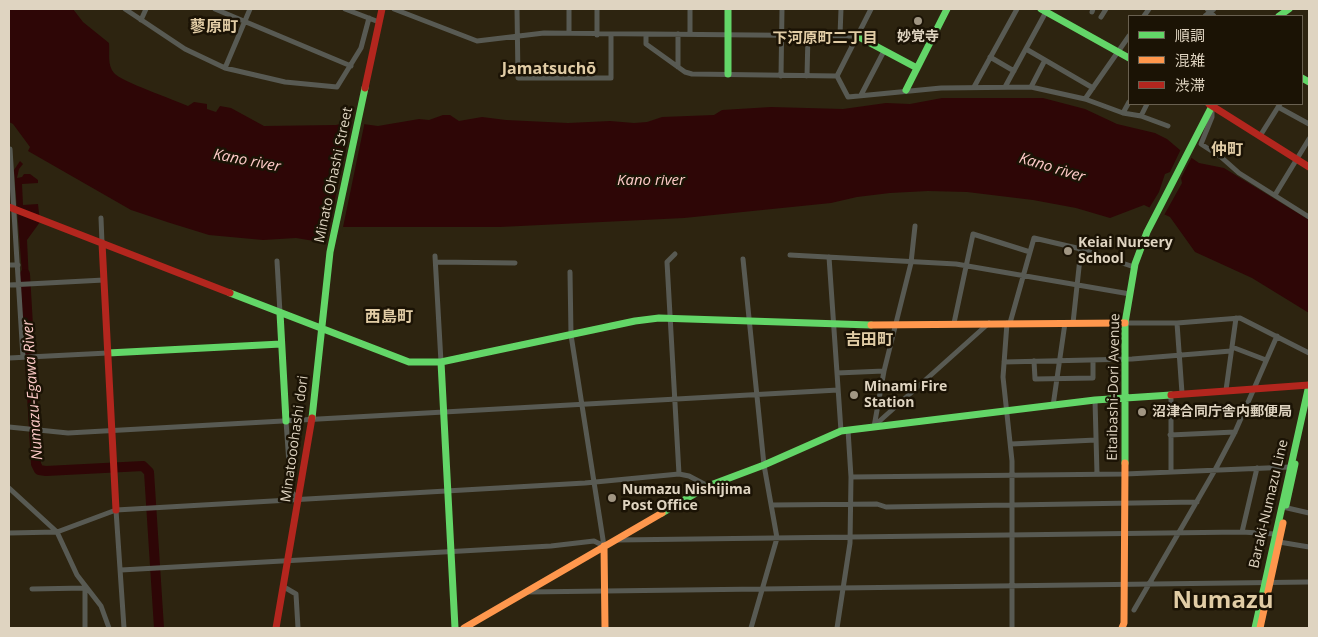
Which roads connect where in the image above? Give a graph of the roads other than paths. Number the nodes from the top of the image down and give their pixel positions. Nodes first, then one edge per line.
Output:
1 (125, 9) edge
2 (146, 9) edge
3 (215, 9) edge
4 (250, 9) edge
5 (345, 9) edge
6 (382, 9) edge
7 (394, 9) edge
8 (517, 9) edge
9 (570, 9) edge
10 (597, 9) edge
11 (690, 9) edge
12 (728, 9) edge
13 (782, 9) edge
14 (841, 9) edge
15 (871, 9) edge
16 (947, 9) edge
17 (1017, 9) edge
18 (1106, 9) edge
19 (1045, 10) edge
20 (1101, 17) dead end
21 (369, 18) junction
22 (141, 20) junction
23 (245, 21) junction
24 (379, 22) junction
25 (569, 33) junction
26 (646, 34) junction
27 (678, 34) junction
28 (690, 34) junction
29 (728, 34) junction
30 (518, 35) junction
31 (597, 35) junction
32 (611, 35) junction
33 (782, 35) junction
34 (808, 35) junction
35 (840, 35) junction
36 (857, 36) junction
37 (1128, 37) edge
38 (1026, 49) junction
39 (884, 51) junction
40 (1118, 51) junction
41 (990, 57) junction
42 (1128, 57) edge
43 (1045, 60) junction
44 (351, 66) junction
45 (678, 67) junction
46 (225, 68) junction
47 (917, 68) junction
48 (1014, 71) junction
49 (728, 74) junction
50 (781, 76) junction
51 (807, 76) junction
52 (837, 76) junction
53 (974, 87) junction
54 (1005, 87) junction
55 (1031, 87) junction
56 (1093, 88) junction
57 (906, 90) junction
58 (861, 95) junction
59 (1085, 99) junction
60 (1128, 104) edge
61 (1146, 105) edge
62 (1210, 105) edge
63 (1211, 105) edge
64 (1213, 105) edge
65 (1279, 105) edge
66 (1123, 113) junction
67 (1141, 116) junction
68 (1309, 124) edge
69 (1168, 126) dead end
70 (1260, 136) junction
71 (1309, 139) edge
72 (10, 149) dead end
73 (1298, 160) junction
74 (1309, 167) edge
75 (1276, 194) junction
76 (11, 208) edge
77 (1309, 217) edge
78 (101, 218) dead end
79 (915, 226) dead end
80 (102, 243) junction
81 (1081, 249) junction
82 (330, 252) joint
83 (1030, 252) junction
84 (675, 254) dead end
85 (790, 255) dead end
86 (829, 257) junction
87 (743, 259) dead end
88 (277, 261) dead end
89 (515, 263) dead end
90 (911, 263) junction
91 (1135, 264) junction
92 (9, 265) edge
93 (18, 265) junction
94 (966, 265) junction
95 (570, 272) dead end
96 (1024, 275) junction
97 (104, 280) junction
98 (20, 284) junction
99 (1078, 284) junction
100 (9, 285) edge
101 (1130, 294) junction
102 (280, 313) junction
103 (1236, 318) junction
104 (669, 320) junction
105 (749, 322) junction
106 (954, 323) junction
107 (989, 323) junction
108 (1009, 323) junction
109 (1069, 323) junction
110 (1126, 323) junction
111 (1177, 323) junction
112 (834, 325) junction
113 (896, 326) junction
114 (322, 328) junction
115 (570, 335) junction
116 (1276, 336) junction
117 (281, 344) junction
118 (1232, 349) junction
119 (108, 353) junction
120 (1309, 353) edge
121 (1179, 355) junction
122 (23, 357) junction
123 (9, 358) edge
124 (1126, 359) junction
125 (1060, 360) junction
126 (1093, 360) junction
127 (1266, 360) junction
128 (1034, 361) junction
129 (440, 362) junction
130 (1004, 362) junction
131 (884, 371) junction
132 (837, 372) junction
133 (1057, 379) junction
134 (1309, 385) edge
135 (1254, 388) junction
136 (838, 390) junction
137 (1226, 390) junction
138 (1182, 393) junction
139 (1171, 394) junction
140 (756, 395) junction
141 (1126, 398) junction
142 (674, 399) junction
143 (1095, 400) junction
144 (582, 405) junction
145 (1053, 406) junction
146 (1308, 406) edge
147 (1007, 412) junction
148 (443, 413) junction
149 (312, 420) junction
150 (286, 422) junction
151 (9, 427) edge
152 (874, 427) junction
153 (844, 430) junction
154 (112, 431) junction
155 (1235, 432) junction
156 (1170, 435) junction
157 (1096, 440) junction
158 (1011, 444) junction
159 (764, 465) junction
160 (1290, 467) junction
161 (1257, 468) junction
162 (1215, 470) junction
163 (1170, 472) junction
164 (679, 474) junction
165 (1012, 474) junction
166 (1097, 474) junction
167 (1125, 474) junction
168 (851, 476) junction
169 (594, 481) junction
170 (708, 486) junction
171 (9, 488) edge
172 (448, 491) junction
173 (299, 499) junction
174 (1197, 502) junction
175 (851, 504) junction
176 (1126, 504) junction
177 (772, 505) junction
178 (1011, 505) junction
179 (1284, 507) junction
180 (116, 510) junction
181 (1309, 513) edge
182 (57, 532) junction
183 (1242, 532) junction
184 (9, 533) edge
185 (1126, 534) junction
186 (1179, 534) junction
187 (1275, 534) junction
188 (1011, 536) junction
189 (777, 538) junction
190 (851, 539) junction
191 (614, 540) junction
192 (1279, 542) junction
193 (604, 546) junction
194 (1309, 547) edge
195 (451, 550) junction
196 (288, 560) junction
197 (121, 570) junction
198 (1268, 582) junction
199 (1309, 582) edge
200 (1150, 584) junction
201 (1124, 585) junction
202 (1012, 586) junction
203 (284, 587) junction
204 (85, 588) junction
205 (763, 588) junction
206 (843, 588) junction
207 (32, 589) dead end
208 (605, 590) junction
209 (526, 592) junction
210 (1134, 610) dead end
211 (85, 628) edge
212 (109, 628) edge
213 (124, 628) edge
214 (276, 628) edge
215 (298, 628) edge
216 (455, 628) edge
217 (464, 628) edge
218 (605, 628) edge
219 (751, 628) edge
220 (837, 628) edge
221 (1012, 628) edge
222 (1122, 628) edge
223 (1255, 628) edge
224 (1260, 628) edge

1 - 22 street
2 - 22 street
3 - 23 street
4 - 23 street
5 - 21 street
6 - 24 street
7 - 30 street
8 - 30 street
9 - 25 street
10 - 31 street
11 - 28 street
12 - 29 street
13 - 33 street
14 - 35 street
15 - 36 street
16 - 47 street
17 - 41 street
18 - 20 street
19 - 38 street
19 - 40 street
21 - 24 street
21 - 44 street
22 - 46 street
23 - 44 street
23 - 46 street
24 - 82 street, Minato Ohashi Street
25 - 30 street
25 - 31 street
26 - 27 street
26 - 32 street
26 - 45 street
27 - 28 street
27 - 45 street
28 - 29 street
29 - 33 street
29 - 49 street
30 - 32 street
31 - 32 street
33 - 34 street
33 - 50 street
34 - 35 street
34 - 51 street
35 - 36 street
36 - 39 street
36 - 52 street
37 - 40 street
38 - 43 street
38 - 48 street
39 - 47 street
39 - 58 street
40 - 42 street
40 - 56 street
41 - 48 street
41 - 53 street
43 - 55 street
43 - 56 street
44 - 46 street
45 - 49 street
47 - 57 street
48 - 54 street
49 - 50 street
50 - 51 street
51 - 52 street
52 - 58 street
53 - 54 street
53 - 57 street
54 - 55 street
55 - 59 street
56 - 59 street
57 - 58 street
59 - 66 street
60 - 66 street
61 - 67 street
62 - 91 street, Eitaibashi-Dori Avenue
63 - 75 street
64 - 70 street
65 - 68 street
65 - 70 street
66 - 67 street
67 - 69 street
70 - 73 street
71 - 73 street
72 - 76 street
73 - 74 street
73 - 75 street
75 - 77 street
76 - 80 street
76 - 93 street
78 - 80 street
79 - 90 street
80 - 97 street
80 - 102 street
81 - 83 street
81 - 91 street
81 - 99 street
82 - 114 street, Minatooohashi dori
83 - 94 street
83 - 96 street
84 - 104 street
85 - 86 street
86 - 90 street
86 - 112 street
87 - 105 street
88 - 102 street
89 - 129 street
90 - 94 street
90 - 113 street
91 - 101 street, Eitaibashi-Dori Avenue
92 - 93 street
93 - 98 street
94 - 96 street
94 - 106 street
95 - 115 street
96 - 99 street
96 - 108 street
97 - 98 street
97 - 119 street
98 - 100 street
98 - 122 street
99 - 101 street
99 - 109 street
101 - 110 street, Eitaibashi-Dori Avenue
102 - 114 street
102 - 117 street
103 - 111 street
103 - 116 street
103 - 118 street
104 - 105 street
104 - 115 street
104 - 142 street
105 - 112 street
105 - 140 street
106 - 107 street
106 - 113 street
107 - 108 street
107 - 152 street
108 - 109 street
108 - 130 street
109 - 110 street
109 - 125 street
110 - 111 street
110 - 124 street, Eitaibashi-Dori Avenue
111 - 121 street
112 - 113 street
112 - 132 street
113 - 131 street
114 - 129 street
114 - 149 street, Minatooohashi dori
115 - 129 street
115 - 144 street
116 - 120 street
116 - 127 street
117 - 119 street
117 - 150 street
118 - 121 street
118 - 127 street
118 - 137 street
119 - 122 street
119 - 154 street
121 - 124 street
121 - 138 street
122 - 123 street
124 - 126 street
124 - 141 street, Eitaibashi-Dori Avenue
125 - 126 street
125 - 128 street
125 - 133 street
126 - 133 street
127 - 135 street
128 - 130 street
128 - 133 street
129 - 148 street
130 - 147 street
131 - 132 street
131 - 152 street
132 - 136 street
133 - 145 street
134 - 135 street
134 - 146 street, Baraki-Numazu Line
135 - 137 street
135 - 155 street
136 - 140 street
136 - 153 street
137 - 138 street
138 - 139 street
139 - 141 street
139 - 156 street
140 - 142 street
140 - 159 street
141 - 143 street
141 - 167 street, Eitaibashi-Dori Avenue
142 - 144 street
142 - 164 street
143 - 145 street
143 - 157 street
144 - 148 street
144 - 169 street
145 - 147 street
146 - 160 street, Baraki-Numazu Line
146 - 179 street
147 - 152 street
147 - 158 street
148 - 149 street
148 - 172 street
149 - 150 street
149 - 173 street, Minatooohashi dori
150 - 154 street
150 - 173 street
151 - 154 street
152 - 153 street
153 - 159 street
153 - 168 street
154 - 180 street
155 - 156 street
155 - 162 street
156 - 163 street
157 - 158 street
157 - 166 street
158 - 165 street
159 - 170 street
159 - 177 street
160 - 161 street
160 - 179 street, Baraki-Numazu Line
161 - 162 street
161 - 183 street
162 - 163 street
162 - 174 street
163 - 167 street
164 - 169 street
164 - 170 street
165 - 166 street
165 - 168 street
165 - 178 street
166 - 167 street
167 - 176 street, Eitaibashi-Dori Avenue
168 - 175 street
169 - 172 street
169 - 193 street
170 - 191 street
171 - 182 street
172 - 173 street
172 - 195 street
173 - 180 street
173 - 196 street, Minatooohashi dori
174 - 176 street
174 - 186 street
175 - 177 street
175 - 178 street
175 - 190 street
176 - 178 street
176 - 185 street, Eitaibashi-Dori Avenue
177 - 189 street
178 - 188 street
179 - 181 street
179 - 187 street, Baraki-Numazu Line
179 - 192 street
180 - 182 street
180 - 197 street
182 - 184 street
182 - 204 street
183 - 186 street
183 - 187 street
185 - 186 street
185 - 188 street
185 - 201 street, Eitaibashi-Dori Avenue
186 - 200 street
187 - 198 street, Baraki-Numazu Line
188 - 190 street
188 - 202 street
189 - 190 street
189 - 191 street
189 - 205 street
190 - 206 street
191 - 193 street
192 - 194 street
192 - 198 street
193 - 195 street
193 - 208 street
193 - 209 street
195 - 196 street
195 - 216 street
196 - 197 street
196 - 203 street, Minatooohashi dori
197 - 213 street
198 - 199 street
198 - 200 street
198 - 223 street, Baraki-Numazu Line
198 - 224 street
200 - 201 street
200 - 210 street
201 - 202 street
201 - 222 street, Eitaibashi-Dori Avenue
202 - 206 street
202 - 221 street
203 - 214 street, Minatooohashi dori
203 - 215 street
204 - 207 street
204 - 211 street
204 - 212 street
205 - 206 street
205 - 208 street
205 - 219 street
206 - 220 street
208 - 209 street
208 - 218 street
209 - 217 street

